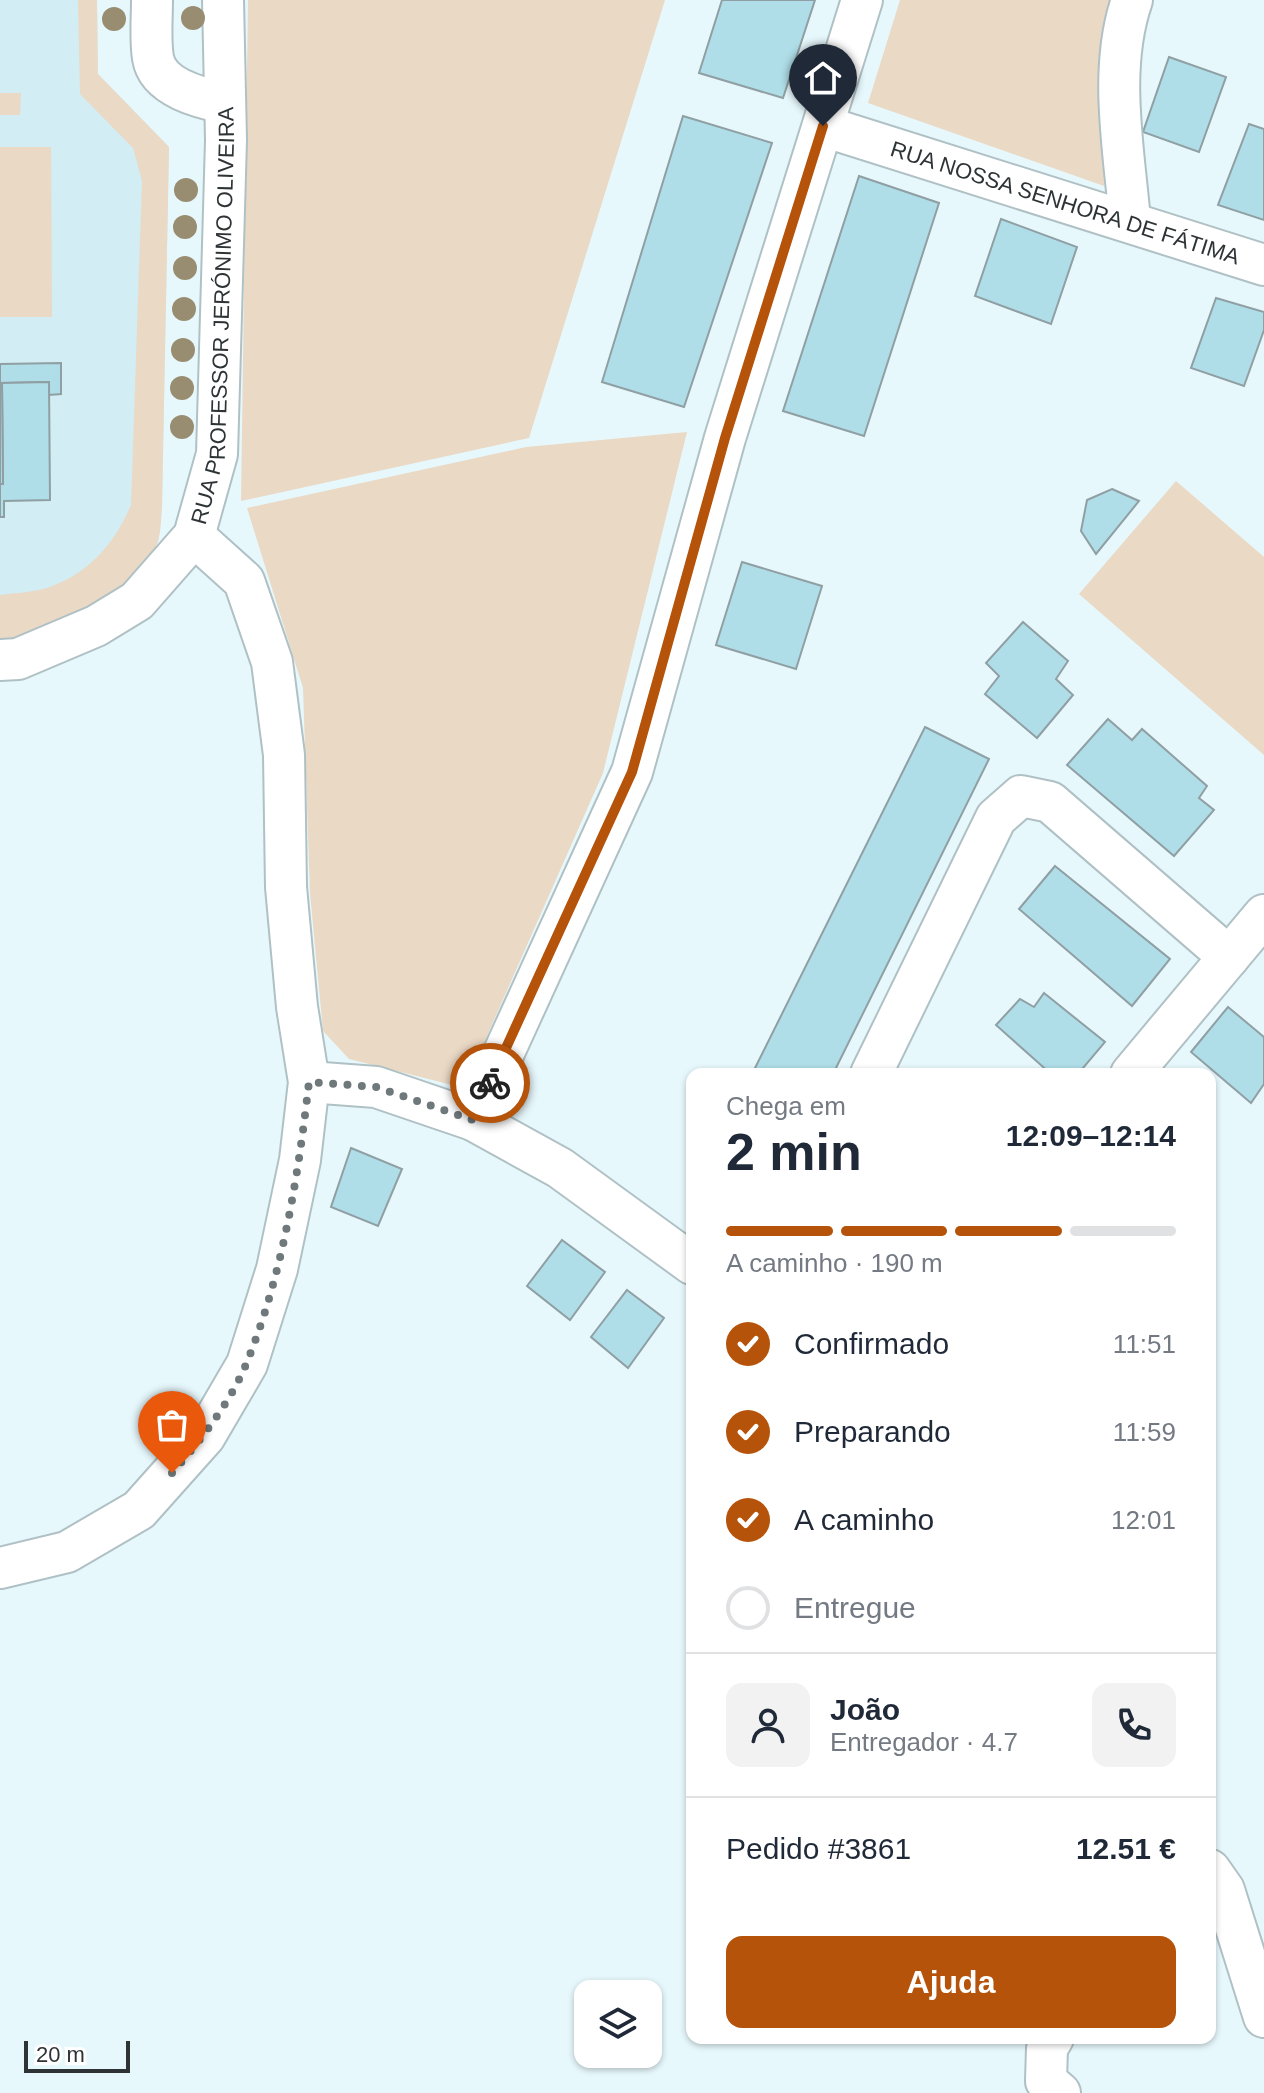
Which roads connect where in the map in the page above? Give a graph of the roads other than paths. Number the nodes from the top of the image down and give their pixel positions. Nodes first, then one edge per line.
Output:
1 (152, 0) edge
2 (223, 0) edge
3 (862, 0) edge
4 (1132, 0) edge
5 (225, 103) junction
6 (823, 126) junction
7 (1130, 221) junction
8 (1264, 265) edge
9 (194, 536) junction
10 (0, 660) edge
11 (1264, 915) edge
12 (1229, 957) junction
13 (874, 1068) edge
14 (1136, 1068) edge
15 (309, 1082) junction
16 (473, 1120) junction
17 (686, 1260) edge
18 (0, 1568) edge
19 (1216, 1879) edge
20 (1264, 2017) edge
21 (1049, 2044) edge
22 (1060, 2093) edge

1 - 5 street
2 - 5 street, RUA PROFESSOR JERÓNIMO OLIVEIRA
3 - 6 street
4 - 7 street
5 - 9 street, RUA PROFESSOR JERÓNIMO OLIVEIRA
6 - 7 street, RUA NOSSA SENHORA DE FÁTIMA
6 - 16 street
7 - 8 street, RUA NOSSA SENHORA DE FÁTIMA
9 - 10 street, RUA PROFESSOR JERÓNIMO OLIVEIRA
9 - 15 street
11 - 12 street
12 - 13 street
12 - 14 street
15 - 16 street
15 - 18 street
16 - 17 street
19 - 20 street
21 - 22 street

